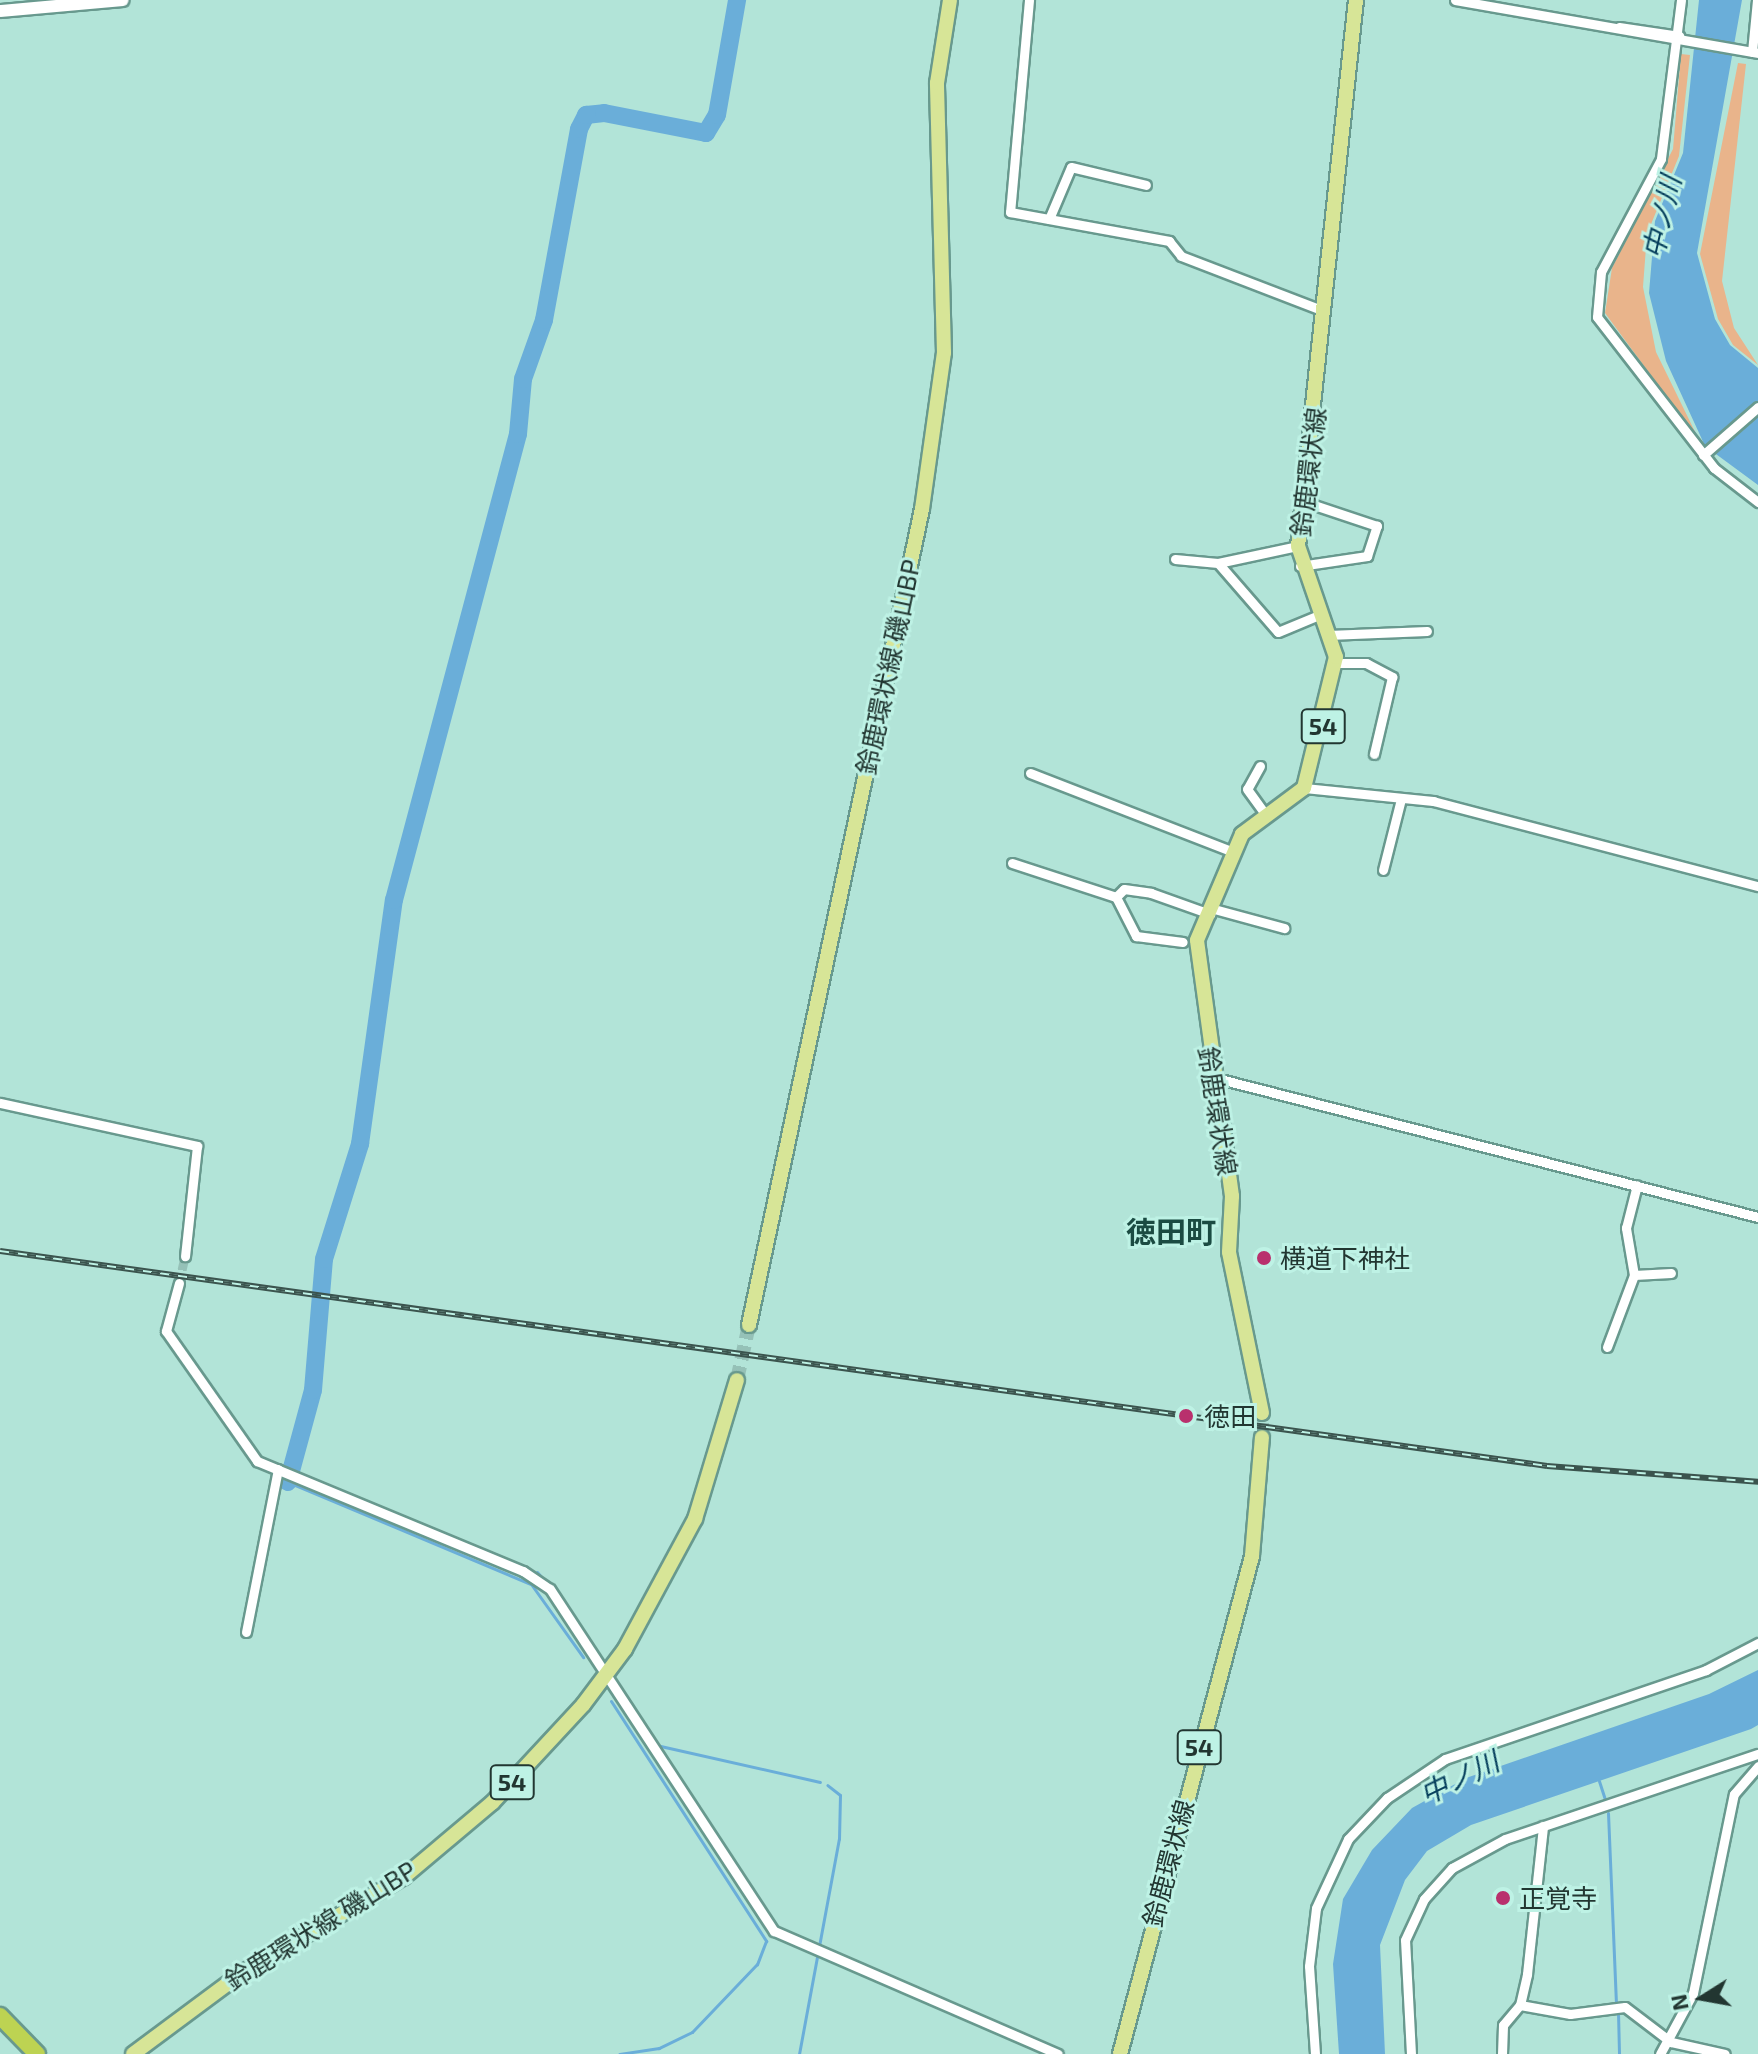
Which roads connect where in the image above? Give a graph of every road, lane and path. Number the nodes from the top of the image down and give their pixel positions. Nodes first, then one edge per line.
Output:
1 (123, 0) edge
2 (950, 0) edge
3 (1029, 0) edge
4 (1356, 0) edge
5 (1455, 0) edge
6 (1681, 0) edge
7 (1757, 0) edge
8 (0, 11) edge
9 (1679, 40) junction
10 (1753, 52) edge
11 (1146, 185) dead end
12 (1049, 219) junction
13 (1328, 313) junction
14 (1758, 407) edge
15 (1703, 455) junction
16 (1302, 501) junction
17 (1758, 502) edge
18 (1298, 546) junction
19 (1175, 559) dead end
20 (1218, 563) junction
21 (1300, 566) junction
22 (1319, 615) junction
23 (1427, 631) dead end
24 (1328, 635) junction
25 (1334, 663) junction
26 (1374, 754) dead end
27 (1260, 766) dead end
28 (1030, 773) dead end
29 (1304, 788) junction
30 (1401, 799) junction
31 (1265, 814) junction
32 (1234, 852) junction
33 (1012, 863) dead end
34 (1383, 870) dead end
35 (1758, 886) edge
36 (1116, 897) junction
37 (1212, 911) junction
38 (1284, 928) dead end
39 (1183, 942) dead end
40 (1212, 1077) junction
41 (0, 1103) edge
42 (1637, 1185) junction
43 (1758, 1217) edge
44 (185, 1256) tunnel mouth
45 (1671, 1273) dead end
46 (1634, 1275) junction
47 (179, 1283) tunnel mouth
48 (749, 1325) tunnel mouth
49 (1607, 1347) dead end
50 (737, 1380) tunnel mouth
51 (1262, 1413) tunnel mouth
52 (1262, 1437) tunnel mouth
53 (280, 1470) junction
54 (246, 1632) dead end
55 (1758, 1643) edge
56 (605, 1675) junction
57 (1758, 1754) edge
58 (1758, 1766) edge
59 (1543, 1826) junction
60 (1520, 2005) junction
61 (0, 2016) edge
62 (1671, 2042) junction
63 (37, 2054) edge
64 (133, 2054) edge
65 (1058, 2054) edge
66 (1120, 2054) edge
67 (1315, 2054) edge
68 (1411, 2054) edge
69 (1502, 2054) edge
70 (1660, 2054) edge
71 (1725, 2054) edge

1 - 8 street
2 - 48 main road, 鈴鹿環状線 磯山BP
3 - 12 street
4 - 13 main road, 鈴鹿環状線 / 54
5 - 9 street
6 - 9 street
7 - 10 street
9 - 10 street
9 - 15 street
11 - 12 street
12 - 13 street
13 - 16 main road, 鈴鹿環状線 / 54
14 - 15 street
15 - 17 street
16 - 18 main road, 鈴鹿環状線 / 54
16 - 21 street
18 - 20 street
18 - 21 main road, 鈴鹿環状線 / 54
19 - 20 street
20 - 22 street
21 - 22 main road, 鈴鹿環状線 / 54
22 - 24 main road, 鈴鹿環状線 / 54
23 - 24 street
24 - 25 main road, 鈴鹿環状線 / 54
25 - 26 street
25 - 29 main road, 鈴鹿環状線 / 54
27 - 31 street
28 - 32 street
29 - 30 street
29 - 31 main road, 鈴鹿環状線
30 - 34 street
30 - 35 street
31 - 32 main road, 鈴鹿環状線
32 - 37 main road, 鈴鹿環状線
33 - 36 street
36 - 37 street
36 - 39 street
37 - 38 street
37 - 40 main road, 鈴鹿環状線
40 - 42 street
40 - 51 main road, 鈴鹿環状線
41 - 44 street
42 - 43 street
42 - 46 street
45 - 46 street
46 - 49 street
47 - 53 street
50 - 56 main road, 鈴鹿環状線 磯山BP / 54
52 - 66 main road, 鈴鹿環状線 / 54
53 - 54 street
53 - 56 street
55 - 67 street
56 - 64 main road, 鈴鹿環状線 磯山BP / 54
56 - 65 street
57 - 59 street
58 - 62 street
59 - 60 street
59 - 68 street
60 - 62 street
60 - 69 street
61 - 63 highway
62 - 70 street
62 - 71 street

